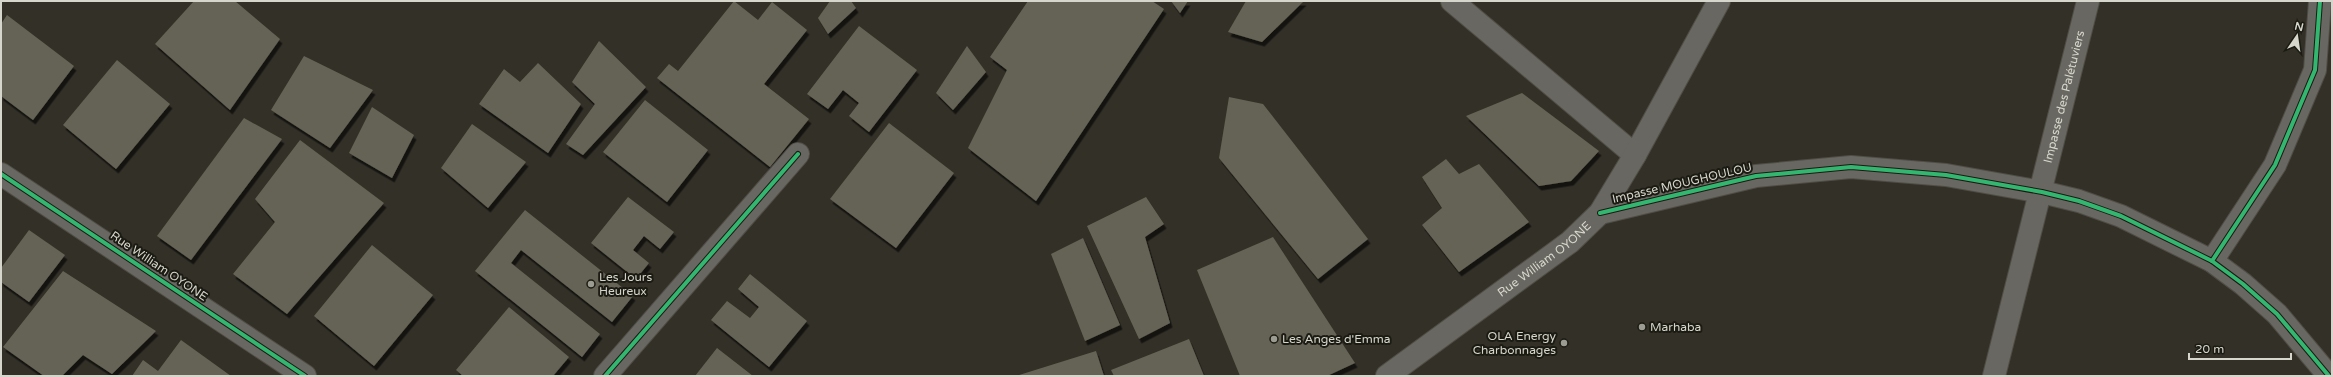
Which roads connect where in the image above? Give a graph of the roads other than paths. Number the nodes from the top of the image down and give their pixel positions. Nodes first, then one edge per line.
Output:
1 (1452, 1) edge
2 (1719, 1) edge
3 (2088, 1) edge
4 (2320, 1) edge
5 (798, 154) dead end
6 (1635, 155) junction
7 (1, 174) edge
8 (2042, 192) junction
9 (1600, 212) junction
10 (2212, 261) junction
11 (305, 376) edge
12 (605, 376) edge
13 (1387, 376) edge
14 (1994, 376) edge
15 (2329, 376) edge

1 - 6 street
2 - 6 street, Rue William OYONE
3 - 8 street, Impasse des Palétuviers
4 - 10 street
5 - 12 street
6 - 9 street, Rue William OYONE
7 - 11 street, Rue William OYONE
8 - 9 street, Impasse MOUGHOULOU
8 - 10 street, Impasse MOUGHOULOU
8 - 14 street, Impasse des Palétuviers
9 - 13 street, Rue William OYONE
10 - 15 street, Impasse MOUGHOULOU

